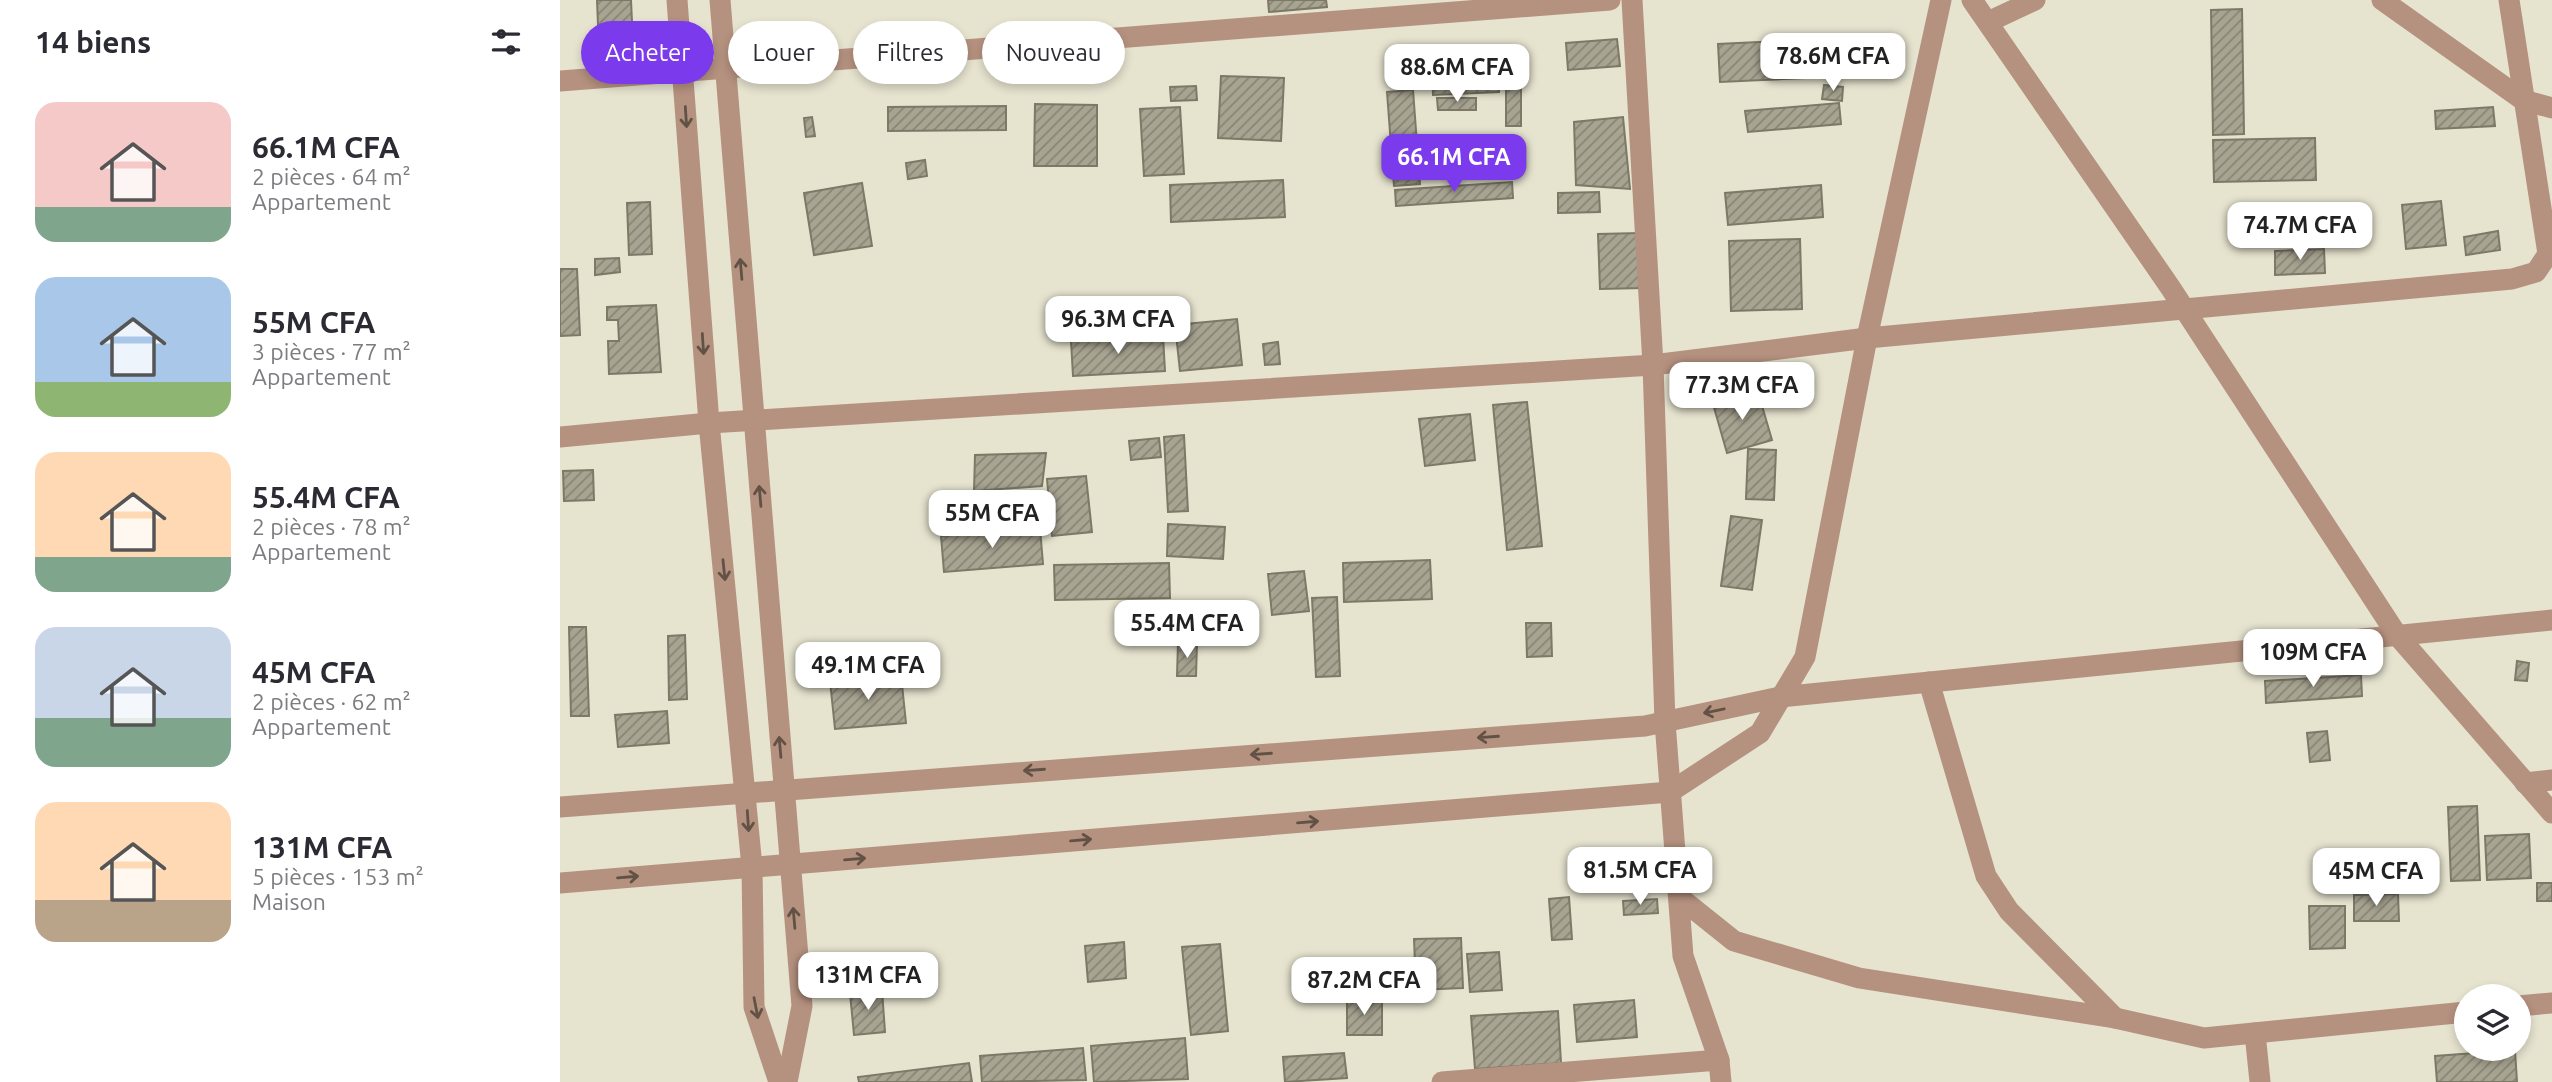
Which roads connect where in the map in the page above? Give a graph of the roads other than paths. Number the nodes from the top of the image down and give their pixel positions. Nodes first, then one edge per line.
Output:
1 (677, 0) edge
2 (720, 0) edge
3 (1610, 0) edge
4 (1632, 0) edge
5 (1941, 0) edge
6 (1972, 0) edge
7 (2035, 0) edge
8 (2382, 0) edge
9 (2509, 0) edge
10 (678, 21) edge
11 (1988, 22) junction
12 (725, 67) junction
13 (714, 68) edge
14 (581, 79) edge
15 (560, 81) edge
16 (683, 84) edge
17 (2524, 100) junction
18 (2552, 108) edge
19 (2186, 310) junction
20 (1867, 338) junction
21 (1653, 365) junction
22 (754, 420) junction
23 (709, 423) junction
24 (560, 438) edge
25 (2552, 620) edge
26 (2397, 635) junction
27 (1929, 682) junction
28 (1780, 697) junction
29 (1665, 722) junction
30 (2552, 780) edge
31 (2525, 783) junction
32 (784, 789) junction
33 (746, 792) junction
34 (1670, 792) junction
35 (560, 807) edge
36 (2552, 813) edge
37 (790, 864) junction
38 (752, 867) junction
39 (560, 883) edge
40 (1679, 897) junction
41 (2552, 1003) edge
42 (2531, 1005) edge
43 (2454, 1013) edge
44 (2115, 1018) junction
45 (2255, 1033) junction
46 (1719, 1060) junction
47 (779, 1082) edge
48 (787, 1082) edge
49 (1442, 1082) edge
50 (1721, 1082) edge
51 (2260, 1082) edge

1 - 10 street
2 - 12 street
3 - 12 street
4 - 21 street
5 - 20 street
6 - 11 street
7 - 11 street
8 - 17 street
9 - 17 street
11 - 19 street
12 - 13 street
22 -> 12 street
14 - 15 street
16 -> 23 street
17 - 18 street
17 - 19 street
19 - 20 street
19 - 26 street
20 - 21 street
20 - 28 street
21 - 22 street
21 - 29 street
22 - 23 street
32 -> 22 street
23 - 24 street
23 -> 33 street
25 - 26 street
26 - 27 street
26 - 31 street
27 - 28 street
27 - 44 street
28 -> 29 street
28 - 34 street
29 -> 32 street
29 - 34 street
30 - 31 street
31 - 36 street
32 - 33 street
32 - 37 street
33 - 35 street
33 -> 38 street
37 -> 34 street
34 - 40 street
37 - 38 street
48 -> 37 street
39 -> 38 street
38 -> 47 street
40 - 44 street
40 - 46 street
41 - 42 street
43 - 45 street
44 - 45 street
45 - 51 street
46 - 49 street
46 - 50 street

